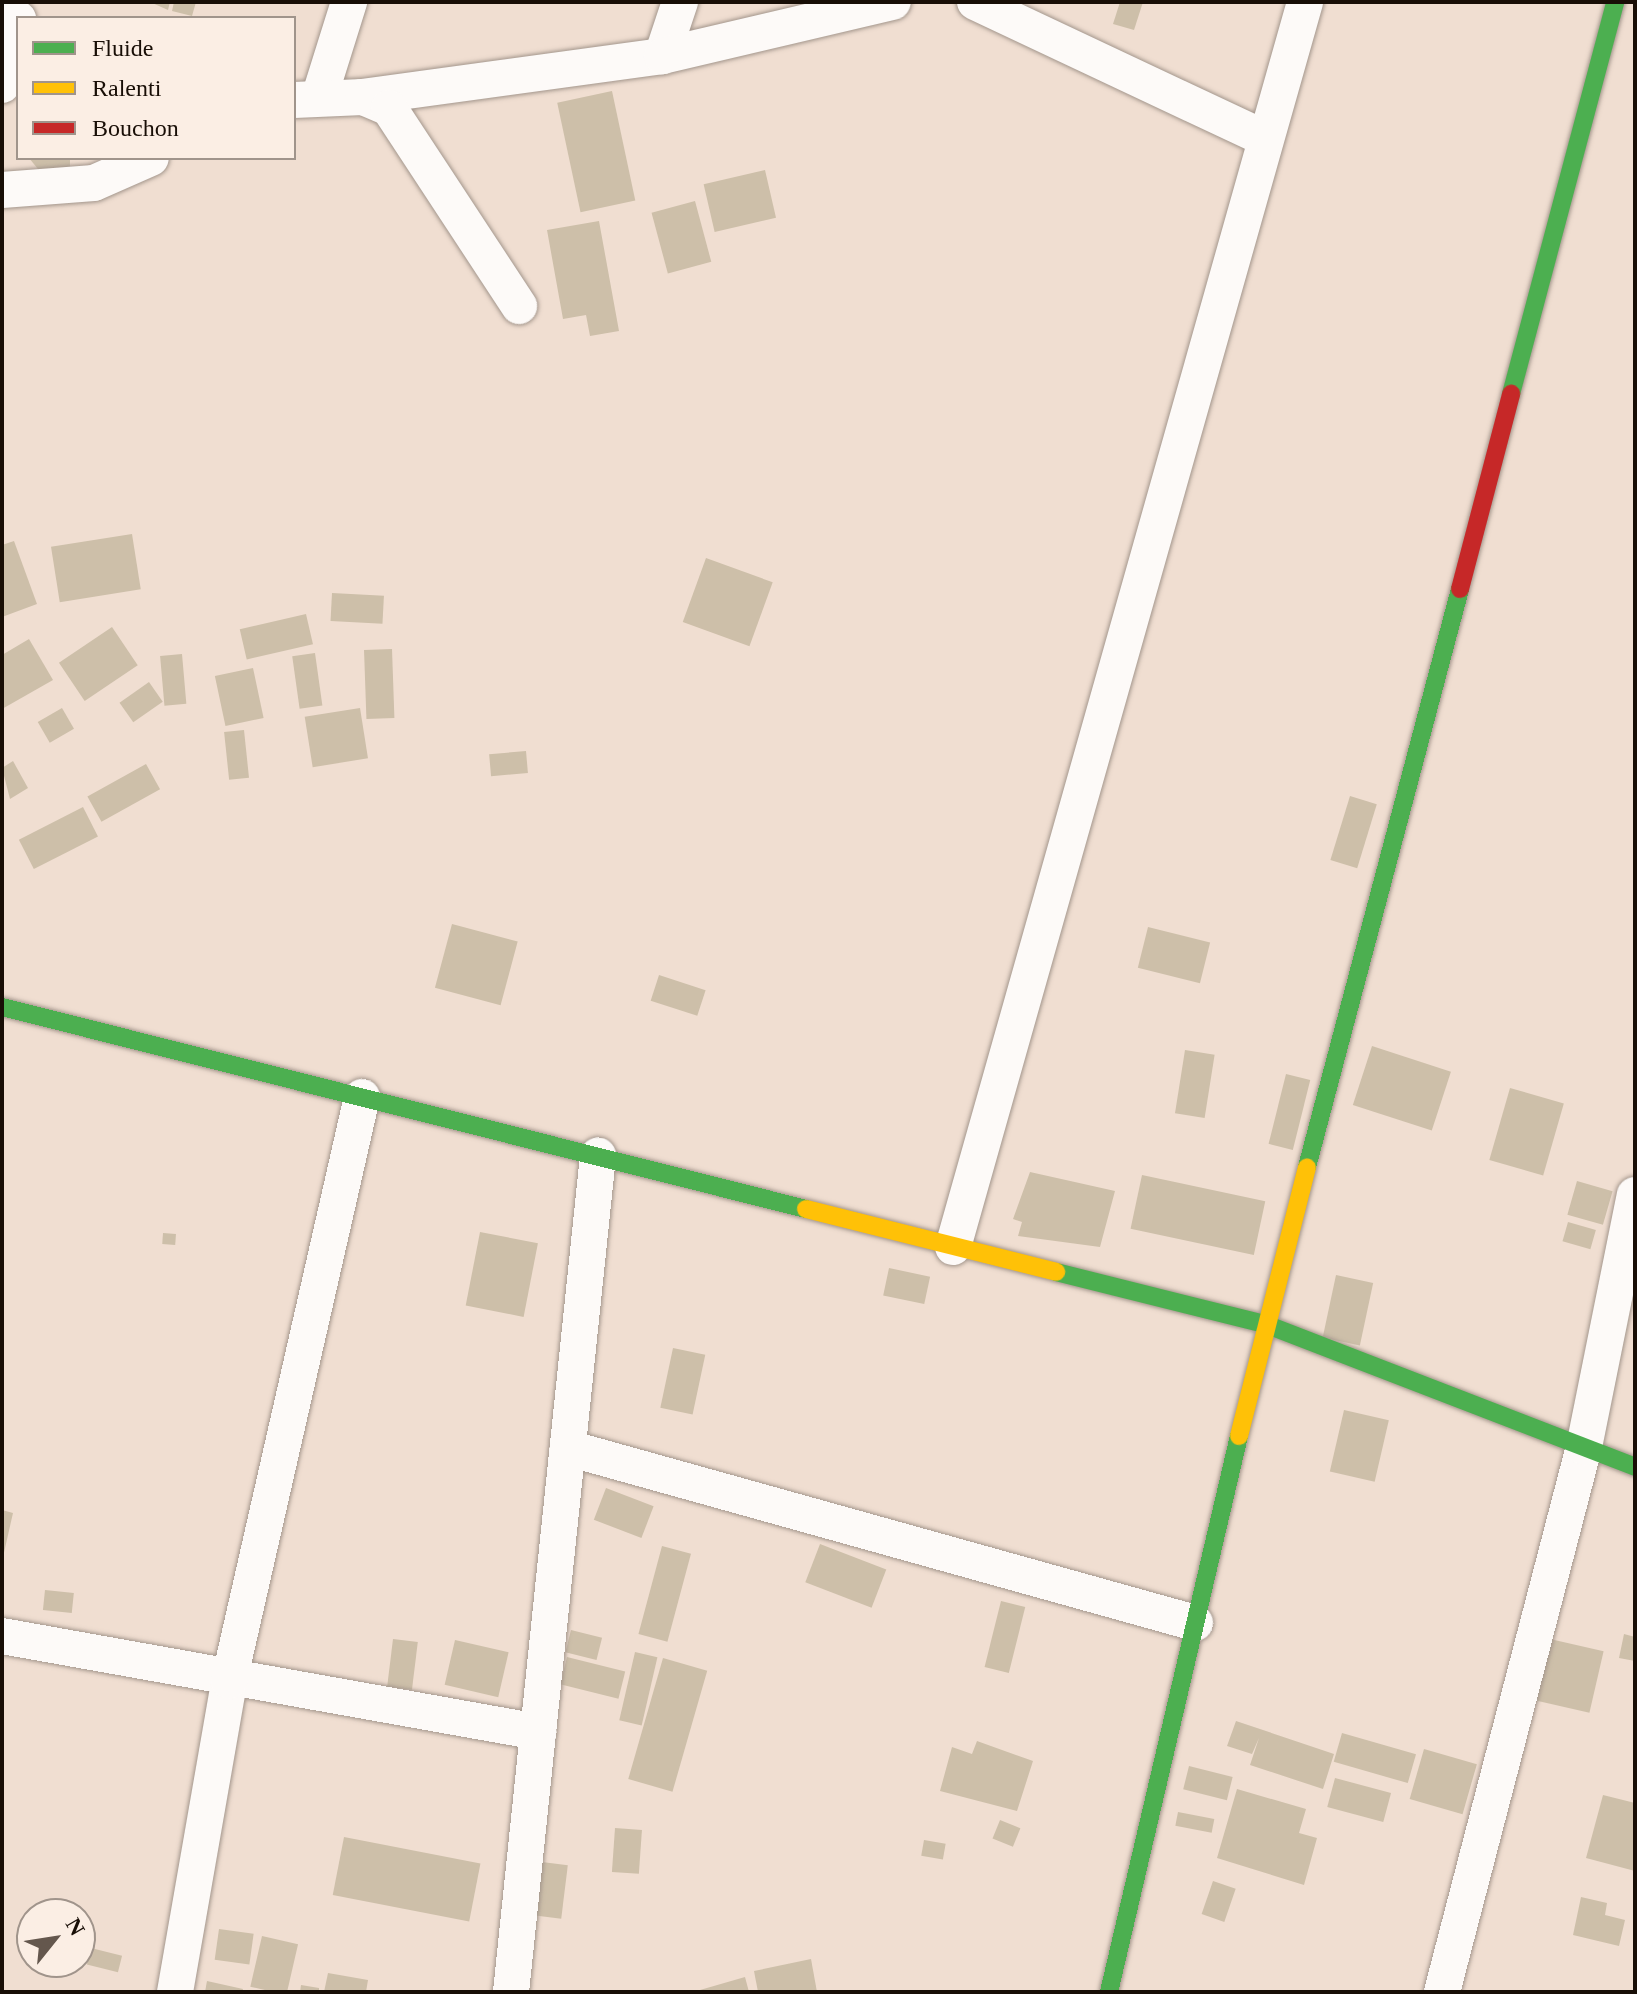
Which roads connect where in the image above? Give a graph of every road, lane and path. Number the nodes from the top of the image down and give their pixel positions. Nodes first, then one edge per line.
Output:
1 (349, 2) edge
2 (680, 2) edge
3 (893, 2) edge
4 (975, 2) edge
5 (1305, 2) edge
6 (1615, 2) edge
7 (16, 46) edge
8 (662, 56) junction
9 (2, 85) edge
10 (363, 97) junction
11 (306, 99) edge
12 (1264, 138) junction
13 (146, 160) edge
14 (2, 190) edge
15 (519, 306) dead end
16 (2, 1007) edge
17 (362, 1097) junction
18 (598, 1156) junction
19 (1635, 1195) edge
20 (953, 1247) junction
21 (1265, 1324) junction
22 (1584, 1447) junction
23 (568, 1448) junction
24 (1635, 1467) edge
25 (1195, 1623) junction
26 (2, 1636) edge
27 (229, 1681) junction
28 (538, 1732) junction
29 (175, 1992) edge
30 (511, 1992) edge
31 (1109, 1992) edge
32 (1442, 1992) edge

1 - 11 street
2 - 8 street
3 - 8 street
4 - 12 street
5 - 12 street
6 - 21 street
7 - 9 street
8 - 10 street
10 - 11 street
10 - 15 street
12 - 20 street
13 - 14 street
16 - 17 street
17 - 18 street
17 - 27 street
18 - 20 street
18 - 23 street
19 - 22 street
20 - 21 street
21 - 22 street
21 - 25 street
22 - 24 street
22 - 32 street
23 - 25 street
23 - 28 street
25 - 31 street
26 - 27 street
27 - 28 street
27 - 29 street
28 - 30 street

